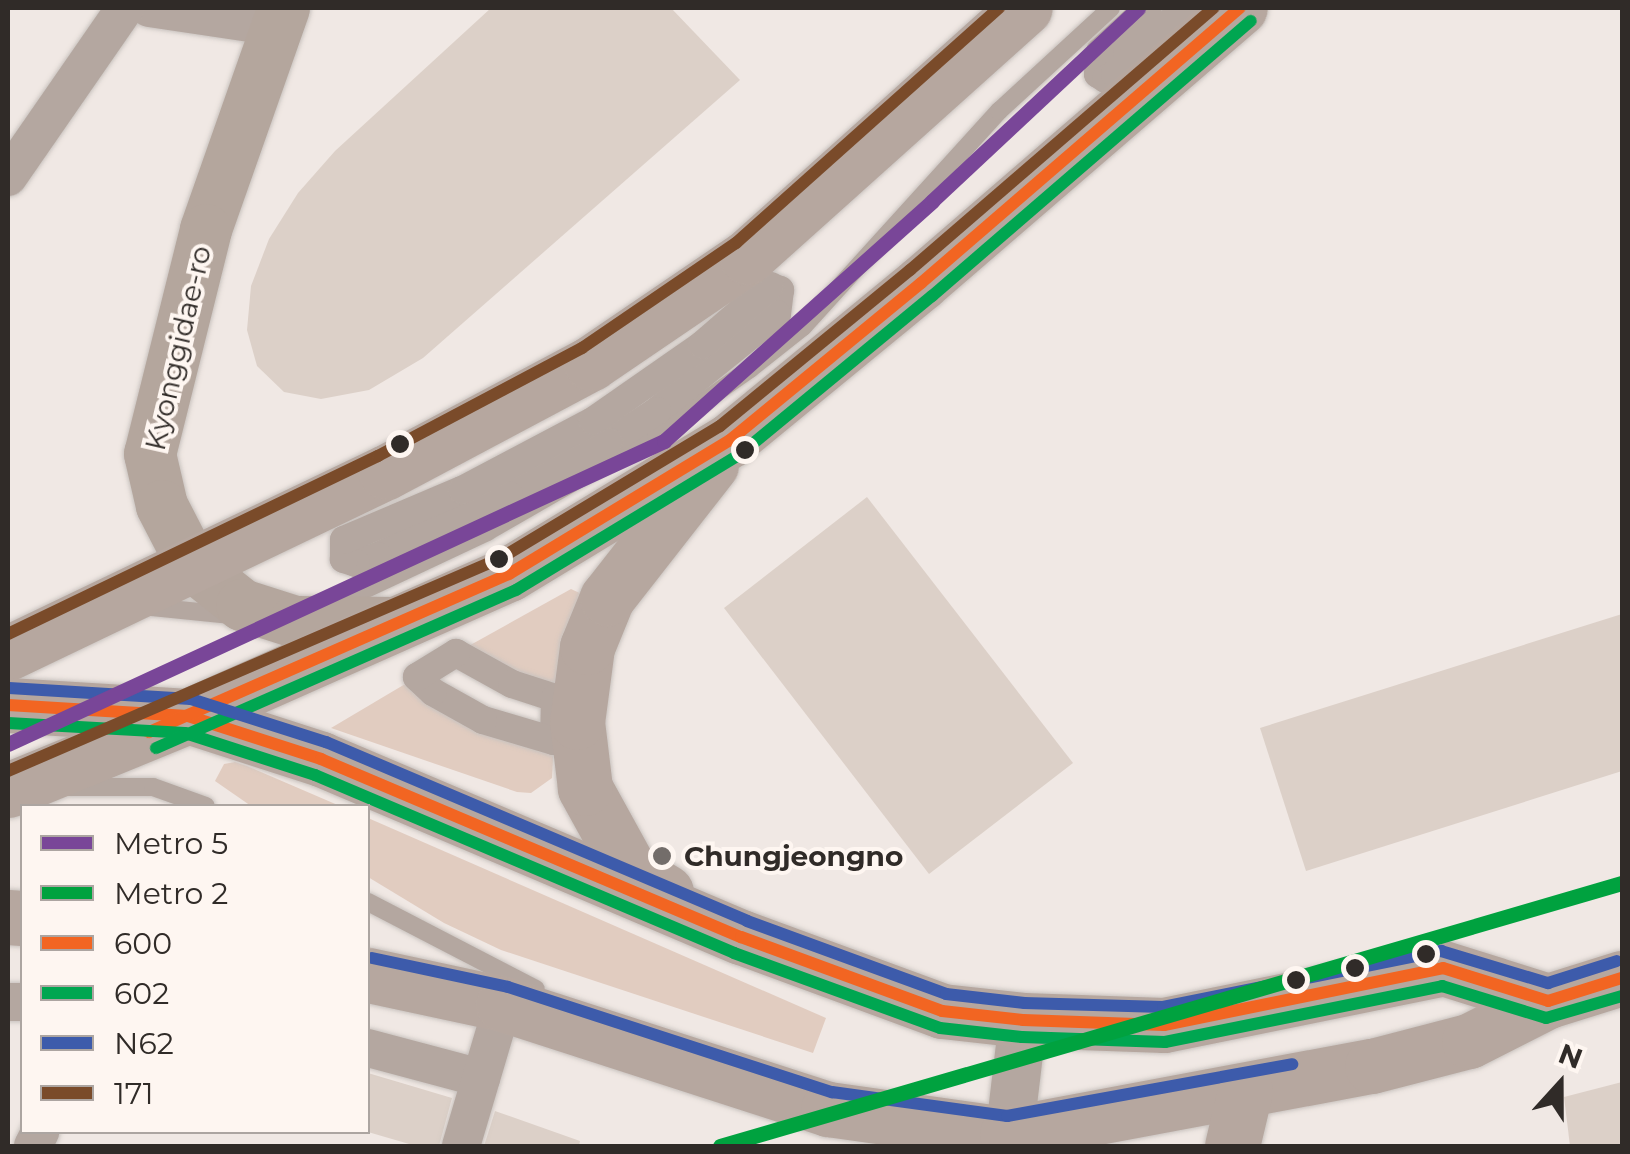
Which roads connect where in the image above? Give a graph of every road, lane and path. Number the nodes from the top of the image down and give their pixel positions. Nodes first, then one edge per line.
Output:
1 (125, 8) edge
2 (149, 8) edge
3 (1025, 8) edge
4 (1111, 8) edge
5 (1148, 8) edge
6 (1185, 8) edge
7 (1240, 8) edge
8 (281, 17) edge
9 (8, 177) edge
10 (730, 440) junction
11 (344, 540) joint
12 (193, 566) junction
13 (114, 603) junction
14 (295, 622) junction
15 (404, 623) junction
16 (8, 652) edge
17 (417, 677) joint
18 (8, 705) edge
19 (210, 707) junction
20 (8, 793) edge
21 (200, 804) edge
22 (370, 903) edge
23 (741, 937) junction
24 (370, 976) edge
25 (1622, 978) edge
26 (1548, 1001) junction
27 (503, 1004) junction
28 (1023, 1020) junction
29 (370, 1049) edge
30 (691, 1066) junction
31 (482, 1078) junction
32 (1245, 1091) junction
33 (1008, 1140) edge
34 (461, 1146) edge
35 (1232, 1146) edge

1 - 9 street
2 - 8 street, Kyonggidae-ro
3 - 12 main road
4 - 14 lane
5 - 6 street
7 - 10 main road
8 - 12 main road, Kyonggidae-ro
10 - 15 main road
10 - 23 main road
11 - 11 street
12 - 13 main road
12 - 14 main road, Kyonggidae-ro
13 - 14 lane
13 - 16 main road
14 - 15 main road, Kyonggidae-ro
14 - 19 lane
15 - 19 main road
17 - 17 street
18 - 19 main road
19 - 20 main road
19 - 23 main road
20 - 21 lane
22 - 30 lane
23 - 28 main road
24 - 27 main road
25 - 26 main road
26 - 28 main road
26 - 32 main road
27 - 30 main road
27 - 31 street
28 - 33 street
29 - 31 street
30 - 33 main road
31 - 34 street
32 - 33 main road
32 - 35 main road

